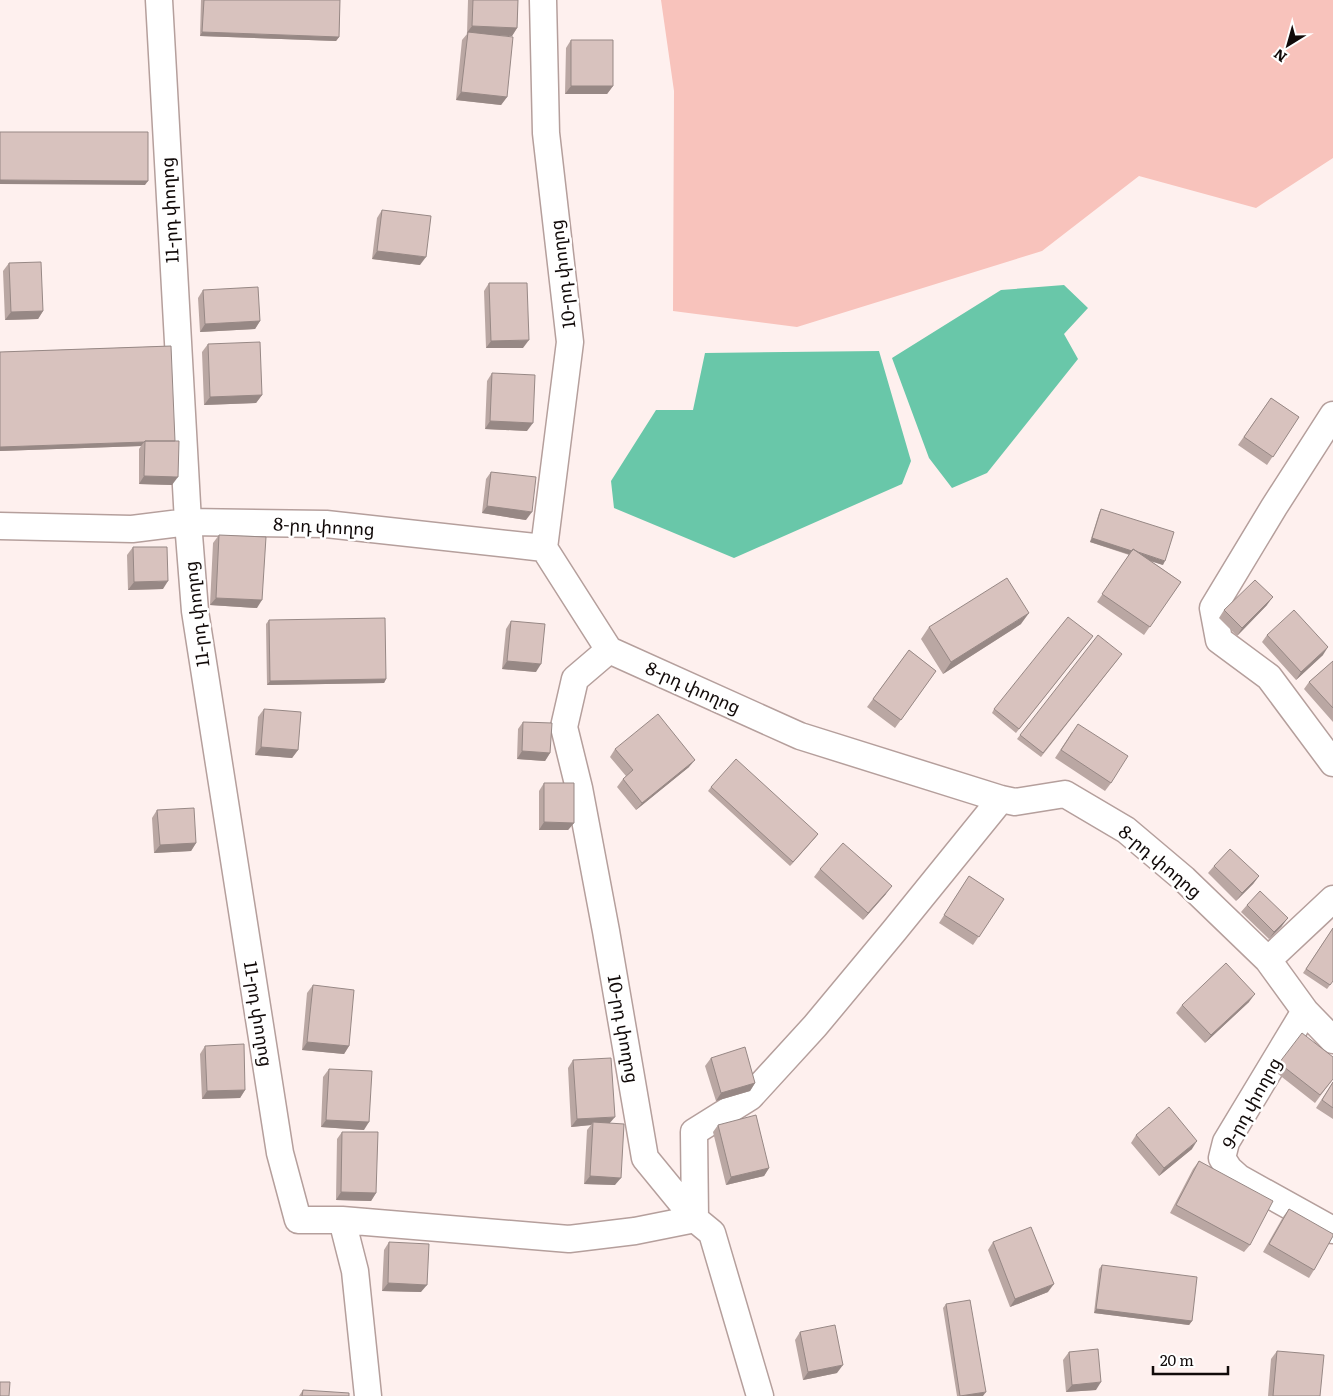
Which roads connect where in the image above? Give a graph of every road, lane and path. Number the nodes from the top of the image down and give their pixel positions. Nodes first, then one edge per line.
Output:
1 (159, 0) edge
2 (543, 0) edge
3 (1333, 415) edge
4 (188, 522) junction
5 (0, 526) edge
6 (544, 548) junction
7 (609, 650) junction
8 (1333, 763) edge
9 (1001, 799) junction
10 (1333, 899) edge
11 (1268, 960) junction
12 (1305, 1011) junction
13 (1333, 1040) edge
14 (695, 1219) junction
15 (342, 1220) junction
16 (1333, 1230) edge
17 (368, 1396) edge
18 (760, 1396) edge

1 - 4 street, 11-րդ փողոց
2 - 6 street, 10-րդ փողոց
3 - 8 street
4 - 5 street, 8-րդ փողոց
4 - 6 street, 8-րդ փողոց
4 - 15 street, 11-րդ փողոց
6 - 7 street
7 - 9 street, 8-րդ փողոց
7 - 14 street, 10-րդ փողոց
9 - 11 street, 8-րդ փողոց
9 - 14 street
10 - 11 street
11 - 12 street, 8-րդ փողոց
12 - 13 street, 8-րդ փողոց
12 - 16 street, 9-րդ փողոց
14 - 15 street
14 - 18 street, 10-րդ փողոց
15 - 17 street

